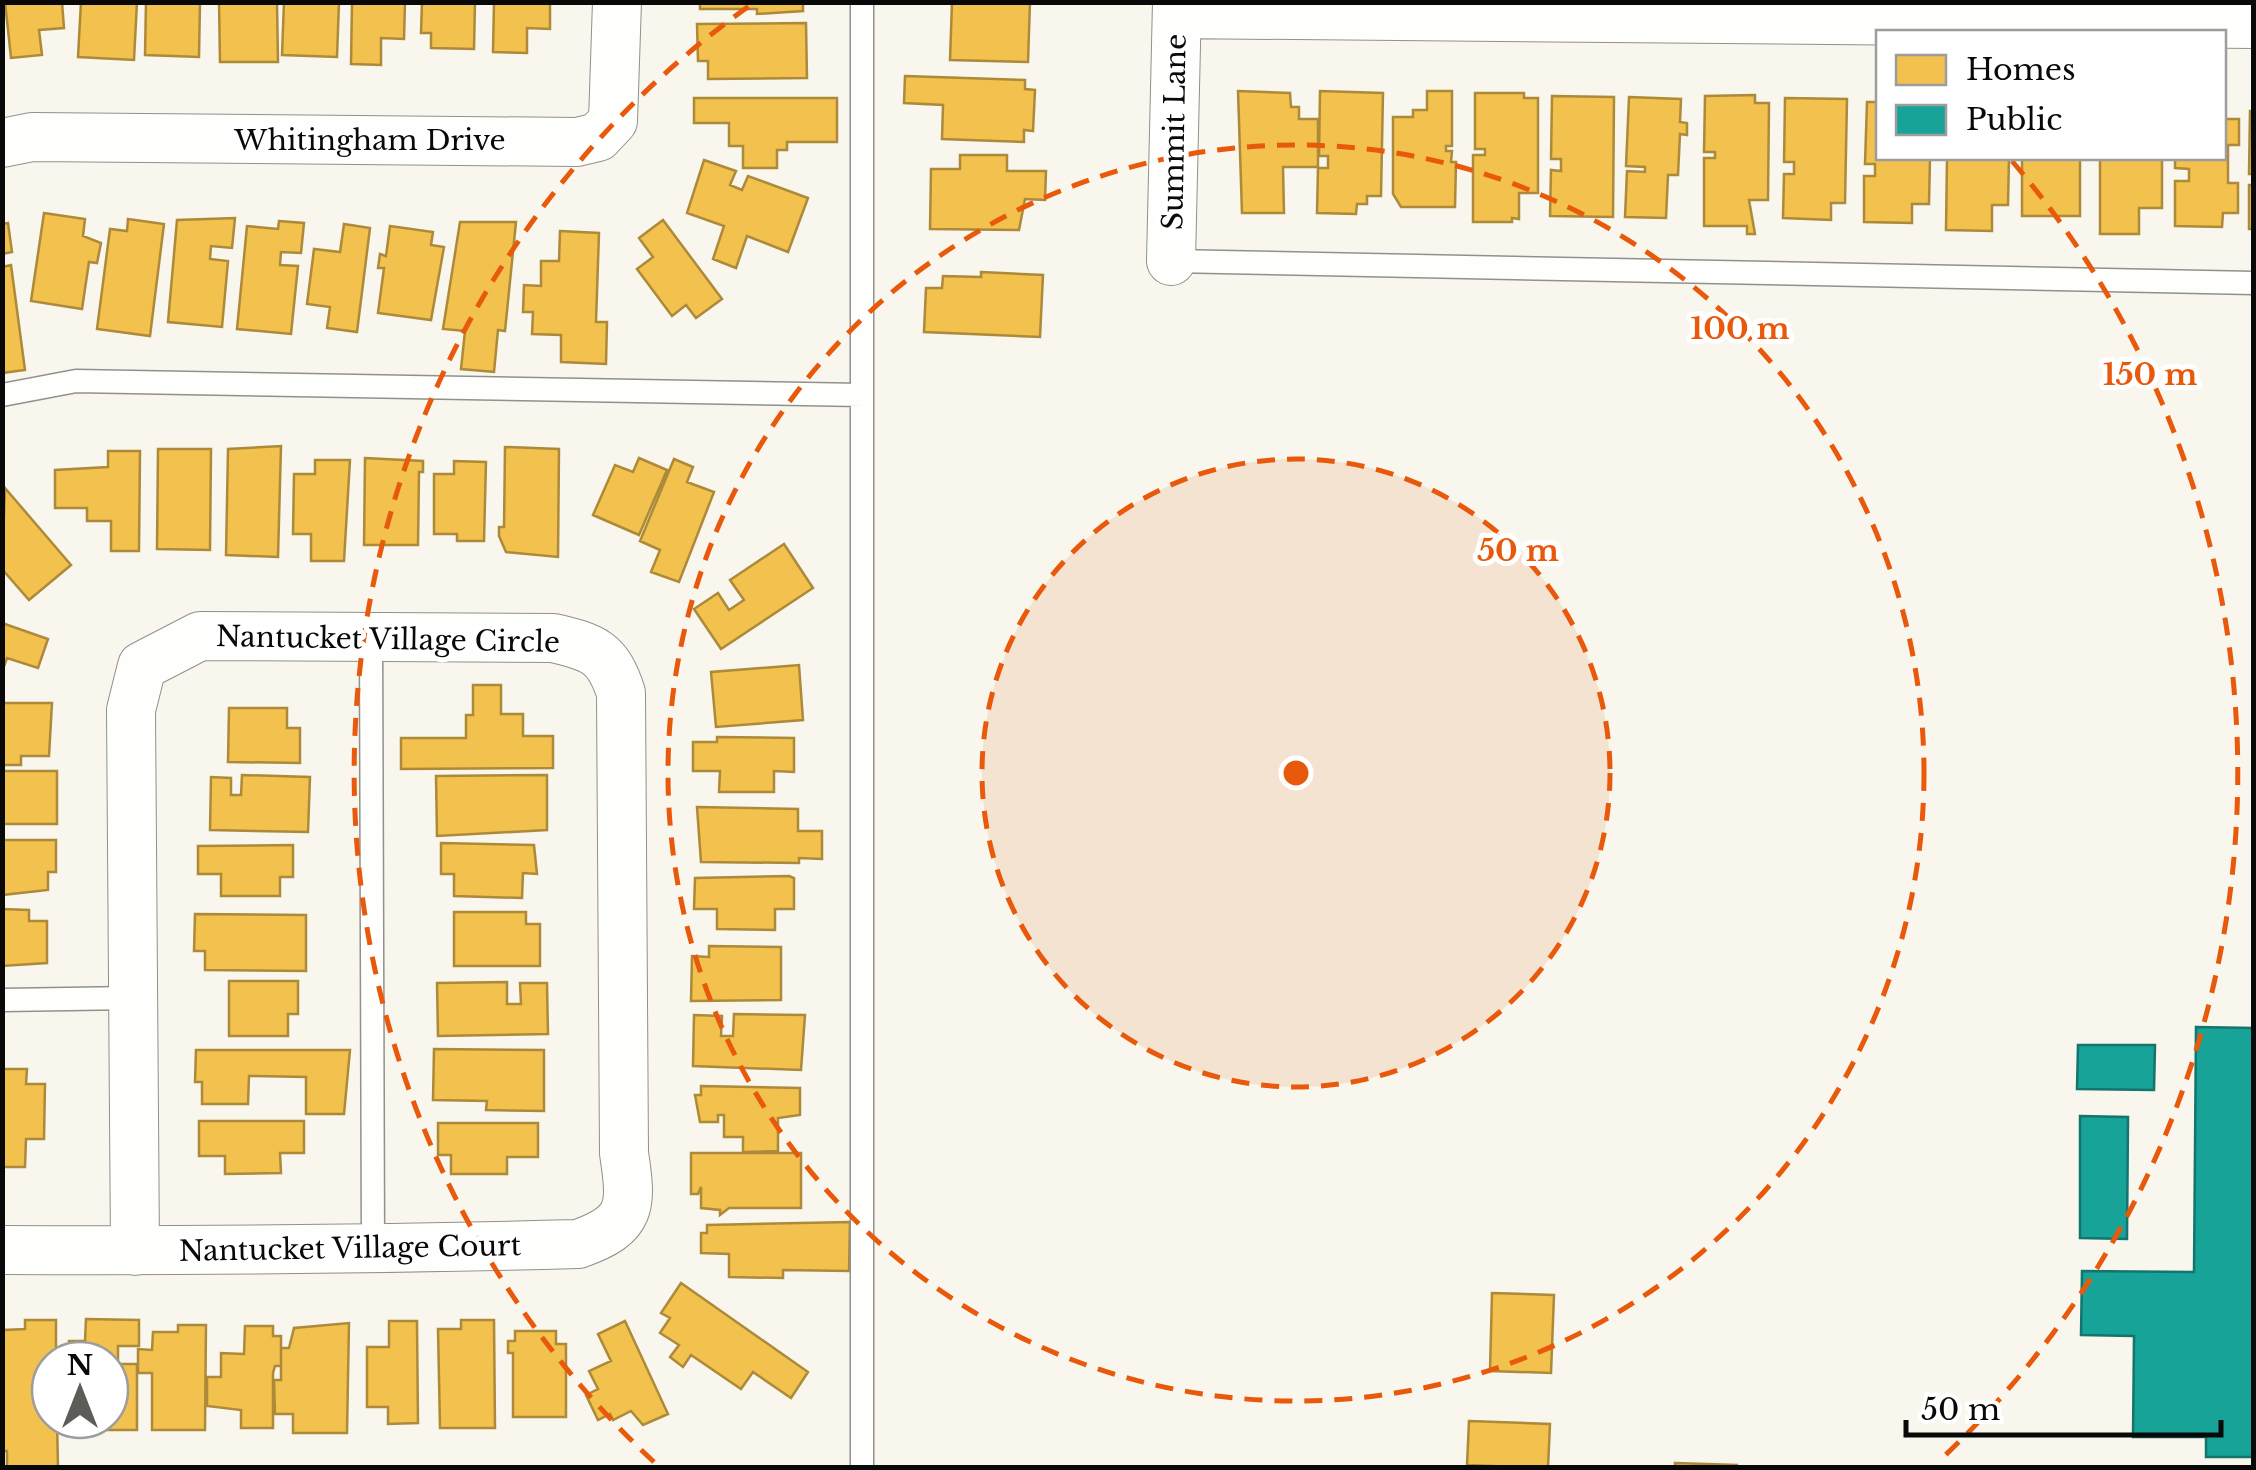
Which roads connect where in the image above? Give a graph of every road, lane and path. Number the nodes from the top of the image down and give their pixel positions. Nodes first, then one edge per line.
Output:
1 (617, 2) edge
2 (862, 2) edge
3 (1177, 8) edge
4 (1421, 9) edge
5 (1733, 11) edge
6 (2025, 12) edge
7 (2254, 24) edge
8 (2, 142) edge
9 (1171, 261) joint
10 (2254, 283) edge
11 (862, 395) junction
12 (2, 396) edge
13 (371, 634) junction
14 (133, 998) junction
15 (2, 1000) edge
16 (624, 1153) joint
17 (2, 1250) edge
18 (373, 1250) junction
19 (135, 1251) junction
20 (862, 1468) edge

1 - 8 street, Whitingham Drive
2 - 11 lane
3 - 4 street
3 - 9 street, Summit Lane
4 - 5 street
5 - 6 street
6 - 7 street
9 - 10 lane
11 - 12 lane
11 - 20 lane
13 - 14 street, Nantucket Village Circle
13 - 16 street, Nantucket Village Circle
13 - 18 lane
14 - 15 lane
14 - 19 street, Nantucket Village Circle
16 - 18 street, Nantucket Village Court
17 - 19 street, Nantucket Village Court
18 - 19 street, Nantucket Village Court

